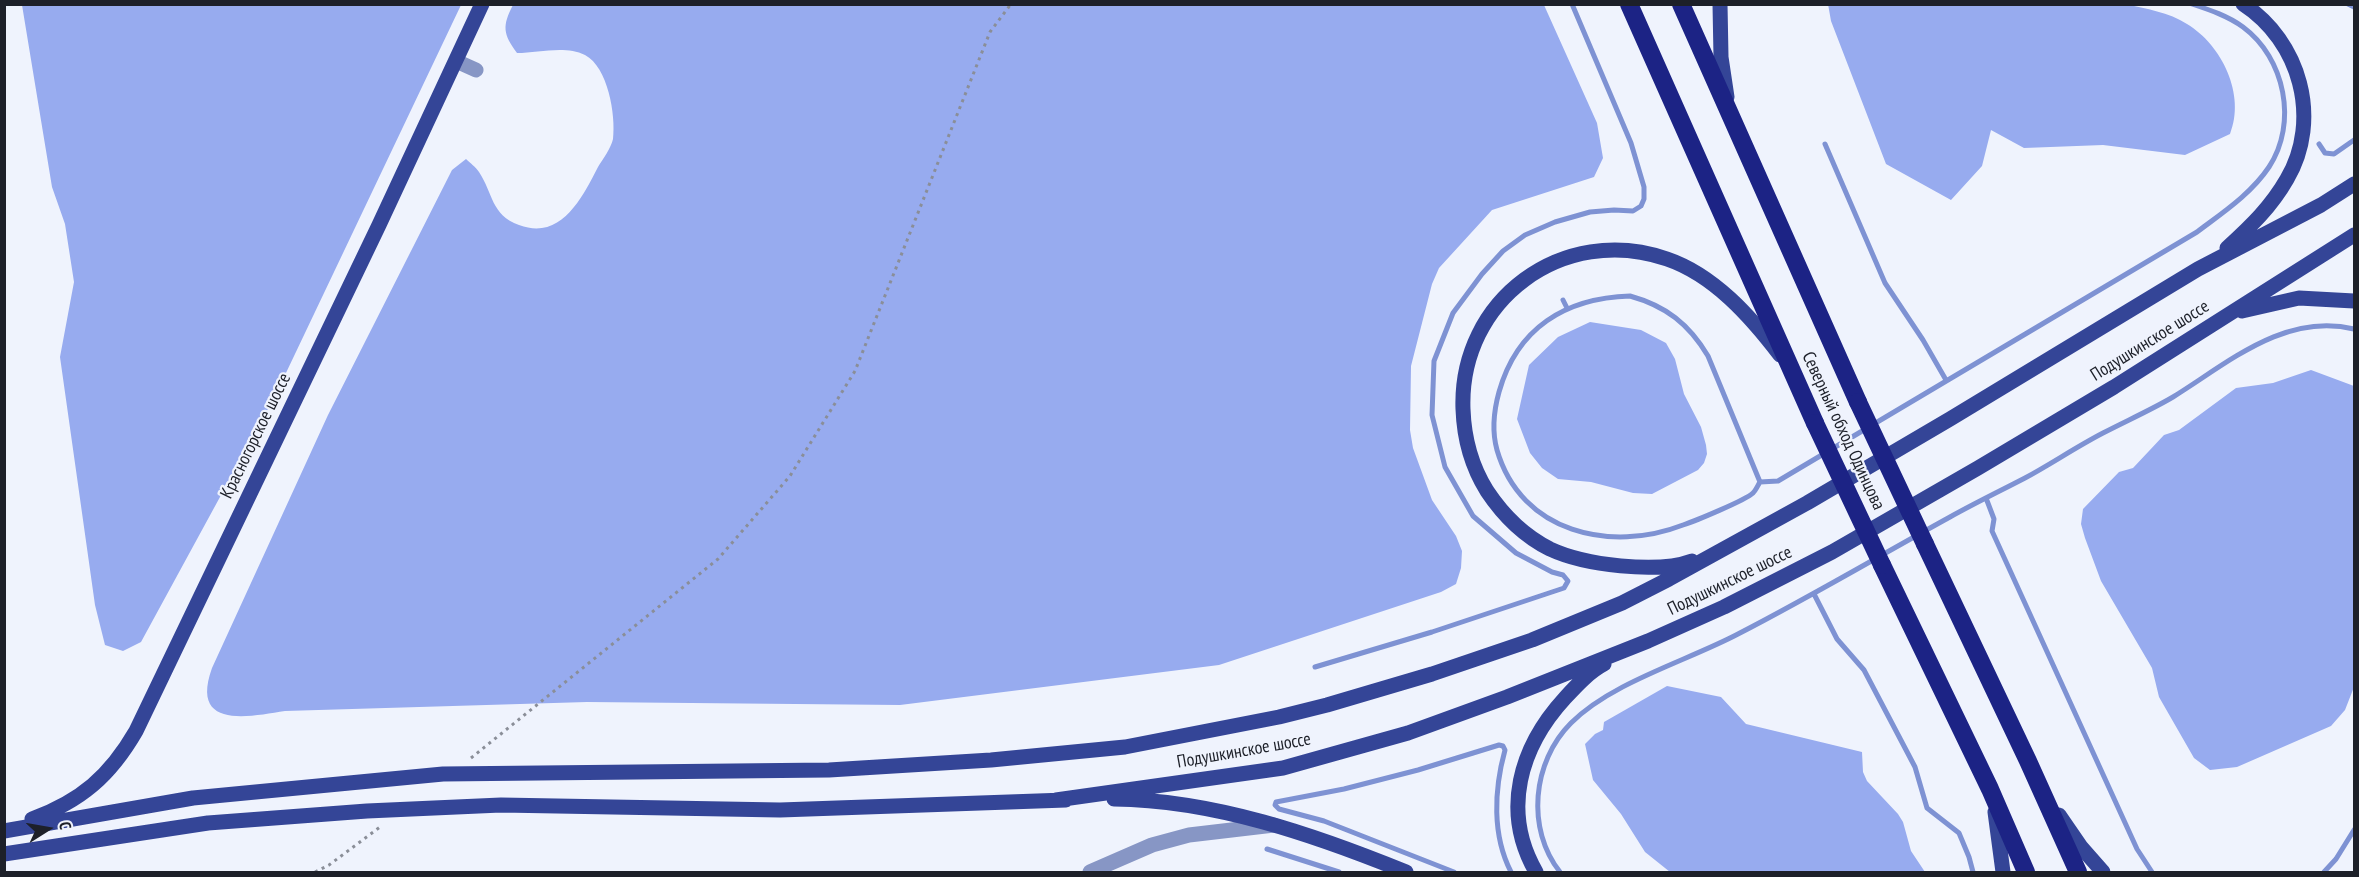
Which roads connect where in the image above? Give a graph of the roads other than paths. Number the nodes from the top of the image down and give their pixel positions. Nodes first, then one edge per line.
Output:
1 (482, 4) edge
2 (1629, 4) edge
3 (1681, 4) edge
4 (1720, 4) edge
5 (2243, 4) edge
6 (456, 61) junction
7 (476, 70) dead end
8 (1736, 129) junction
9 (2355, 184) edge
10 (2355, 235) edge
11 (2198, 269) junction
12 (2355, 301) edge
13 (2225, 316) junction
14 (1794, 378) junction
15 (1715, 553) junction
16 (1648, 641) junction
17 (2028, 761) junction
18 (1990, 789) junction
19 (1056, 800) junction
20 (1274, 825) junction
21 (4, 830) edge
22 (4, 854) edge
23 (1108, 869) edge
24 (1090, 873) edge
25 (1406, 873) edge
26 (1536, 873) edge
27 (2003, 873) edge
28 (2026, 873) edge
29 (2078, 873) edge
30 (2103, 873) edge

1 - 6 main road, Красногорское шоссе
2 - 14 highway, Северный обход Одинцова
3 - 8 highway, Северный обход Одинцова
4 - 8 main road
5 - 11 main road
6 - 7 street
6 - 21 main road, Красногорское шоссе
8 - 17 highway, Северный обход Одинцова, bridge
9 - 11 main road
10 - 13 main road, Подушкинское шоссе
11 - 15 main road
12 - 13 main road
13 - 16 main road, Подушкинское шоссе
14 - 15 main road
14 - 18 highway, Северный обход Одинцова, bridge
15 - 21 main road
16 - 19 main road, Подушкинское шоссе
16 - 26 main road
17 - 29 highway, Северный обход Одинцова
17 - 30 main road
18 - 27 main road
18 - 28 highway, Северный обход Одинцова
19 - 20 main road
19 - 22 main road
20 - 23 street
20 - 25 main road
23 - 24 street

